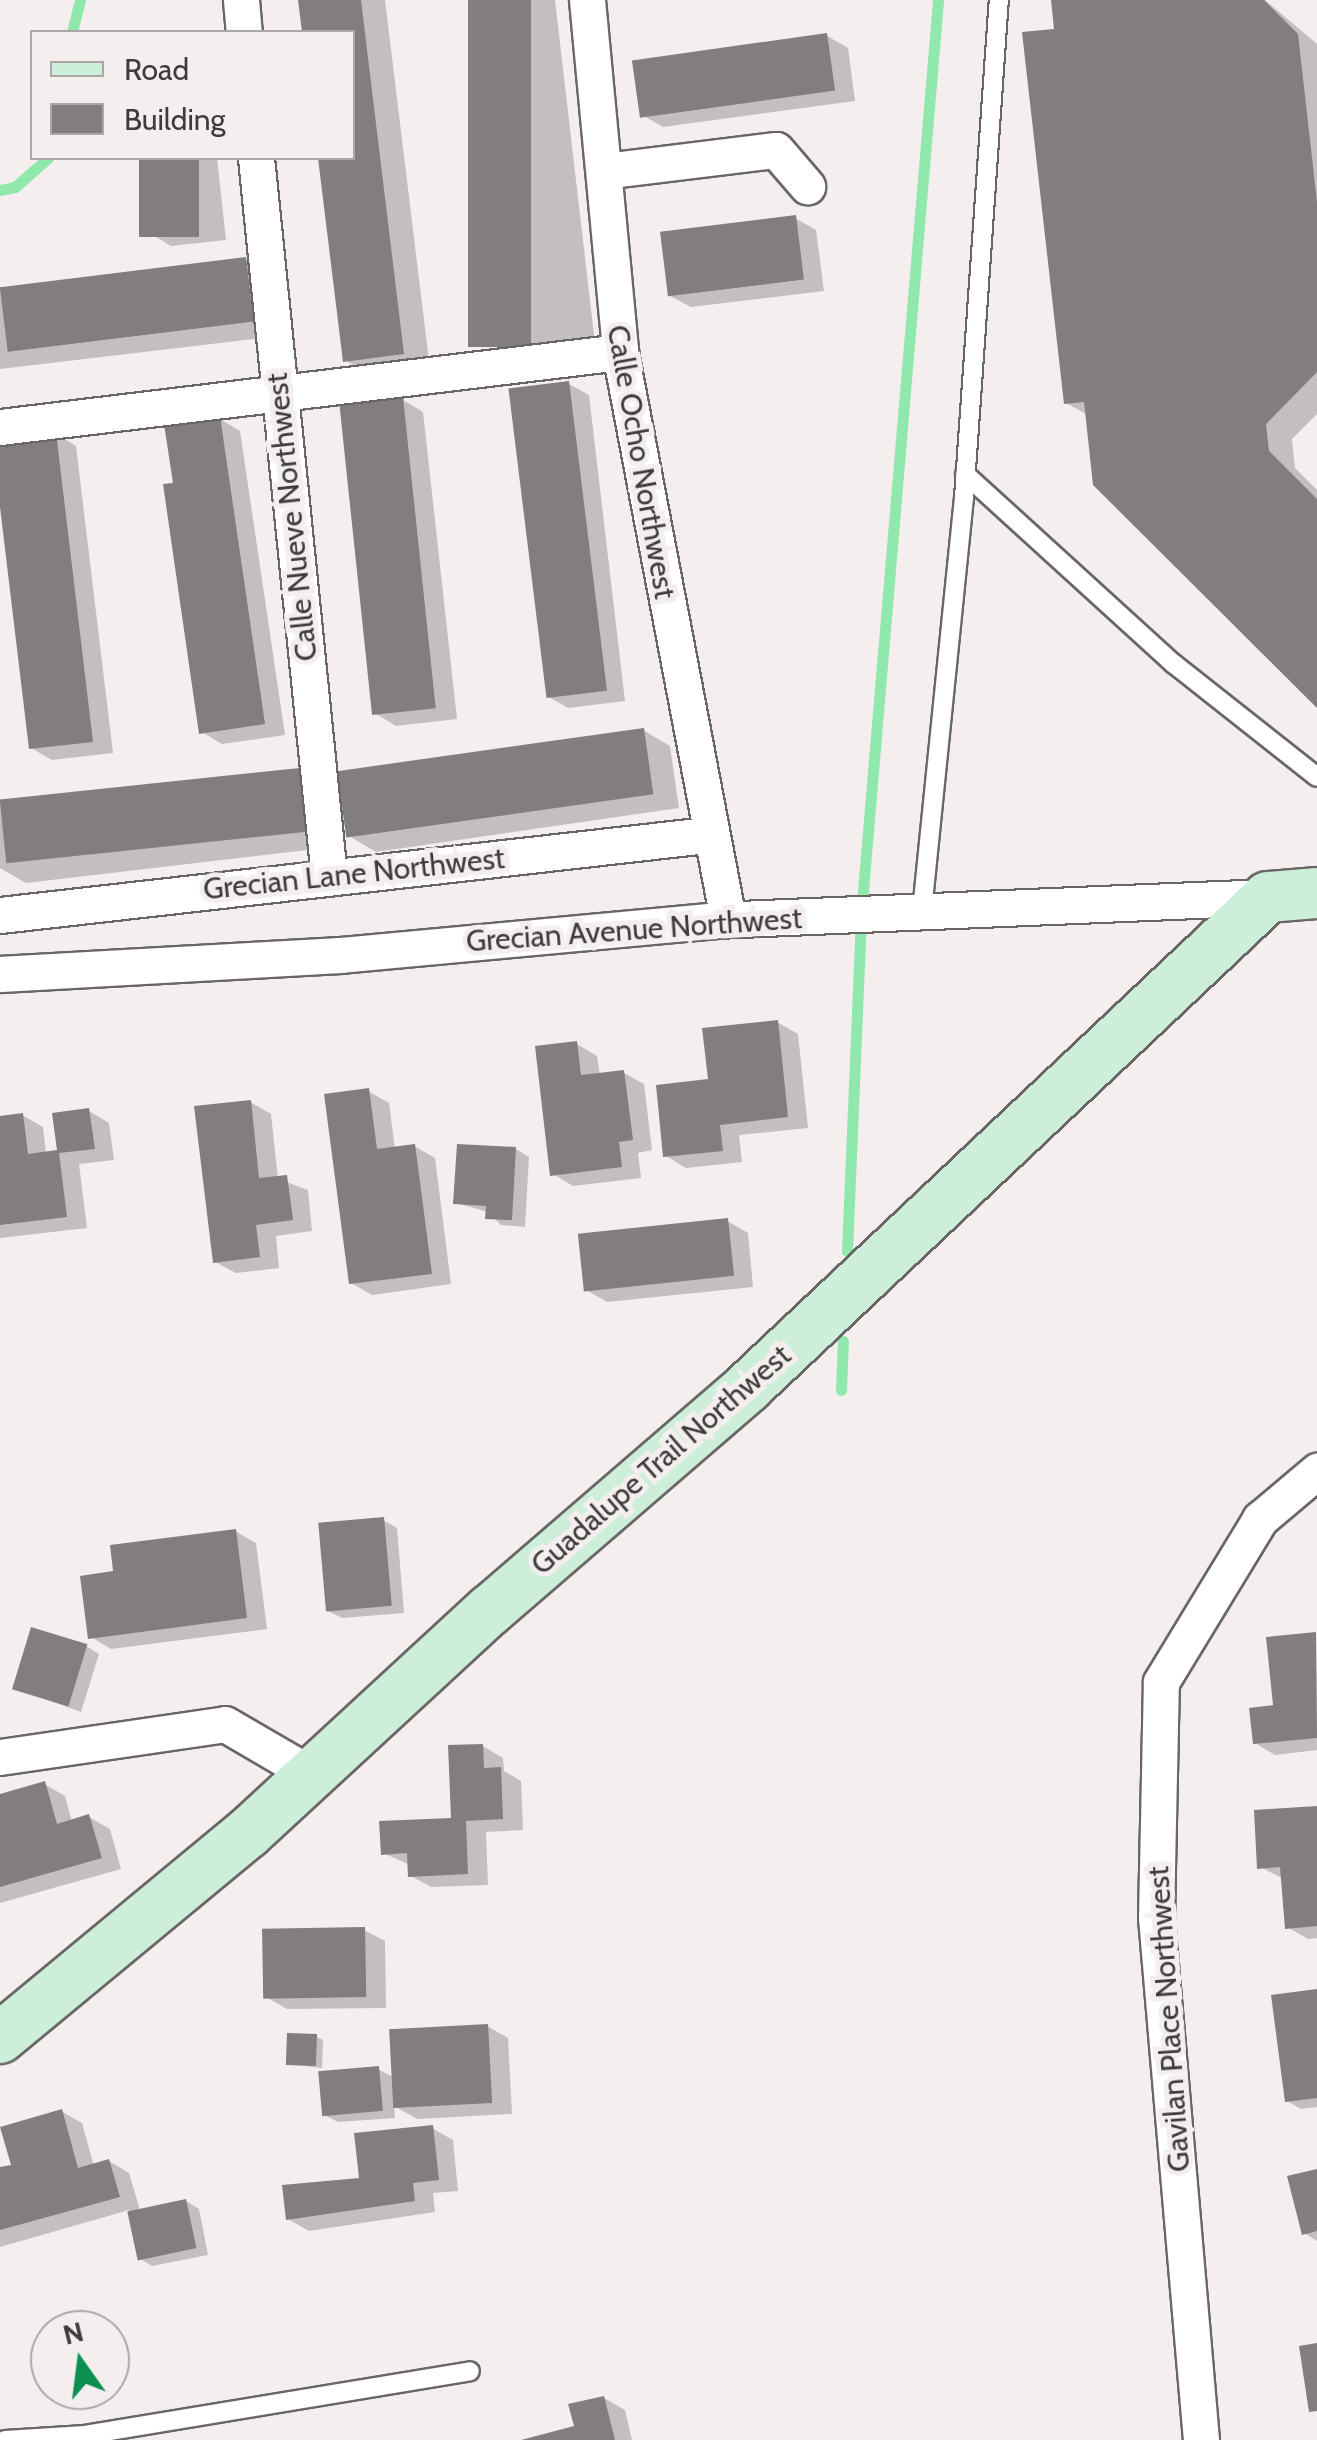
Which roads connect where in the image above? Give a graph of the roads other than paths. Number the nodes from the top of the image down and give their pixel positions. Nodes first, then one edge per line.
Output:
1 (241, 0) edge
2 (587, 0) edge
3 (999, 0) edge
4 (244, 30) edge
5 (256, 160) edge
6 (604, 171) junction
7 (807, 186) dead end
8 (620, 352) junction
9 (279, 398) junction
10 (0, 427) edge
11 (965, 474) junction
12 (1317, 777) edge
13 (707, 835) junction
14 (330, 876) junction
15 (1317, 893) edge
16 (1268, 897) junction
17 (922, 911) junction
18 (0, 915) edge
19 (728, 919) junction
20 (0, 974) edge
21 (1317, 1471) edge
22 (0, 1757) edge
23 (310, 1774) junction
24 (0, 2038) edge
25 (470, 2371) dead end
26 (5, 2440) edge
27 (1201, 2440) edge

1 - 4 street
2 - 6 street, Calle Ocho Northwest
3 - 11 lane
5 - 9 street, Calle Nueve Northwest
6 - 7 street
6 - 8 street, Calle Ocho Northwest
8 - 9 street
8 - 13 street, Calle Ocho Northwest
9 - 10 street
9 - 14 street, Calle Nueve Northwest
11 - 12 lane
11 - 17 lane
13 - 14 street, Grecian Lane Northwest
13 - 19 street, Calle Ocho Northwest
14 - 18 street, Grecian Lane Northwest
15 - 16 street
16 - 17 street, Grecian Avenue Northwest
16 - 23 street, Guadalupe Trail Northwest
17 - 19 street, Grecian Avenue Northwest
19 - 20 street, Grecian Avenue Northwest
21 - 27 street, Gavilan Place Northwest
22 - 23 street
23 - 24 street, Guadalupe Trail Northwest
25 - 26 lane

